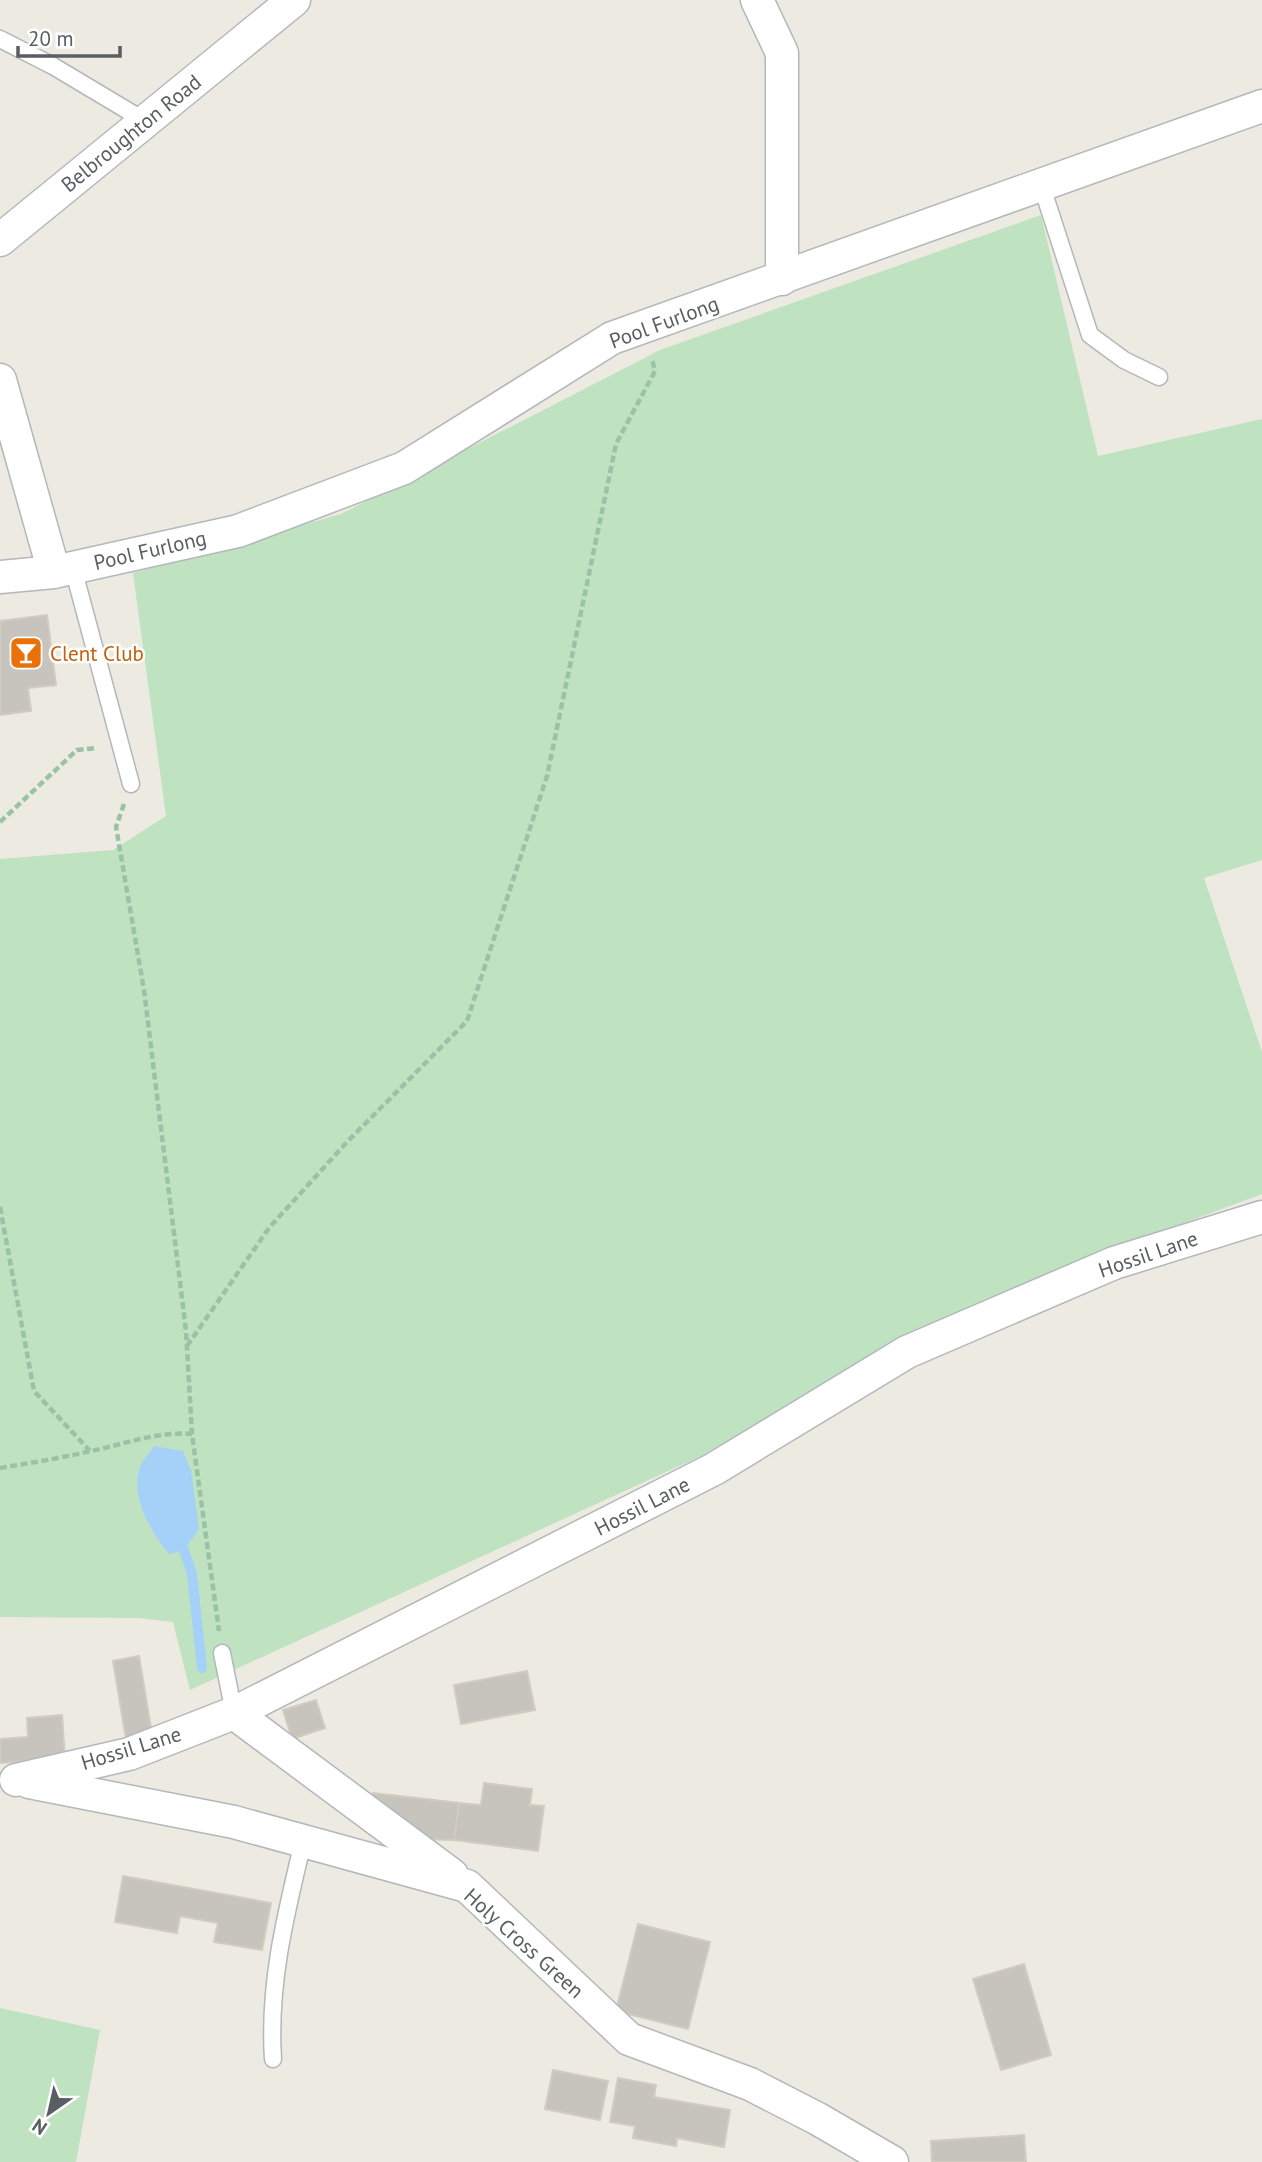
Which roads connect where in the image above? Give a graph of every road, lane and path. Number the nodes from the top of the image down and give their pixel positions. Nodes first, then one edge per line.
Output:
1 (294, 0) edge
2 (757, 0) edge
3 (0, 39) edge
4 (1262, 106) edge
5 (145, 121) junction
6 (1041, 184) junction
7 (0, 240) edge
8 (782, 279) junction
9 (645, 328) junction
10 (1159, 377) dead end
11 (0, 380) edge
12 (64, 570) junction
13 (0, 577) edge
14 (120, 744) junction
15 (131, 784) joint
16 (0, 822) edge
17 (0, 1207) edge
18 (1262, 1217) edge
19 (187, 1346) junction
20 (192, 1434) junction
21 (90, 1451) junction
22 (0, 1468) edge
23 (222, 1653) joint
24 (234, 1713) junction
25 (8, 1778) edge
26 (303, 1842) junction
27 (467, 1886) junction
28 (273, 2059) dead end
29 (892, 2162) edge

1 - 5 street, Belbroughton Road
2 - 8 street
3 - 5 lane
4 - 6 street, Pool Furlong
5 - 7 street, Belbroughton Road
6 - 8 street, Pool Furlong
6 - 10 lane
8 - 9 street, Pool Furlong
9 - 12 street, Pool Furlong
9 - 19 path
11 - 12 street
12 - 13 street, Pool Furlong
12 - 14 lane
14 - 15 lane
14 - 16 path
15 - 19 path
17 - 21 path
18 - 24 street, Hossil Lane
19 - 20 path
20 - 21 path
20 - 23 path
21 - 22 path
23 - 24 lane
24 - 25 street, Hossil Lane
24 - 27 street
25 - 26 street, Holy Cross Green
26 - 27 street, Holy Cross Green
26 - 28 lane
27 - 29 street, Holy Cross Green

